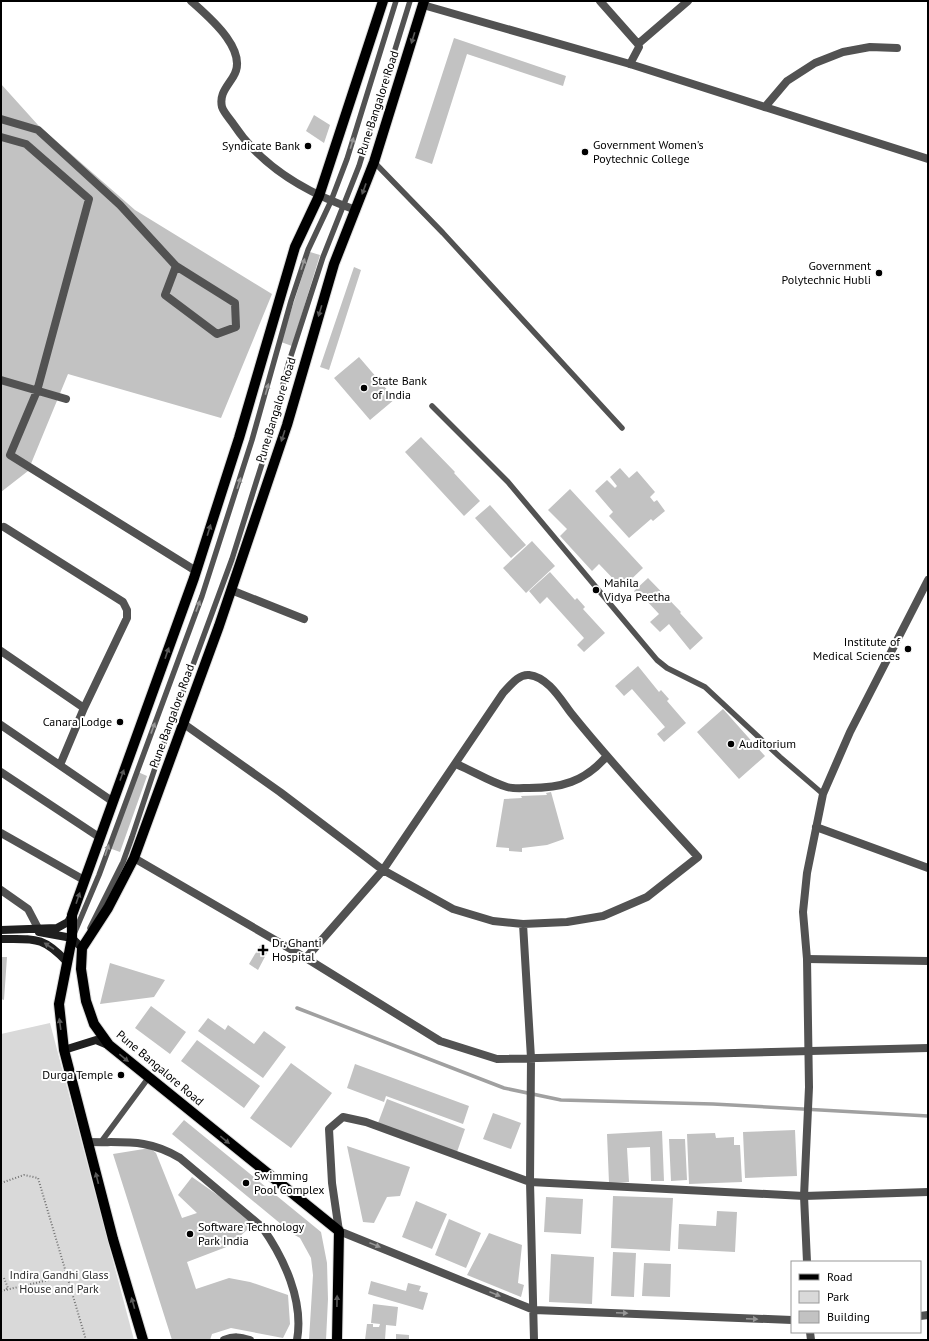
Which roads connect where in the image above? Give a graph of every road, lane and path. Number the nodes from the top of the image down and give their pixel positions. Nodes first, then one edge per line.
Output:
1 (191, 1) edge
2 (383, 1) edge
3 (396, 1) edge
4 (410, 1) edge
5 (600, 1) edge
6 (688, 1) edge
7 (423, 3) edge
8 (638, 44) junction
9 (897, 48) dead end
10 (630, 64) junction
11 (765, 107) junction
12 (1, 118) edge
13 (1, 137) edge
14 (928, 159) edge
15 (374, 162) junction
16 (319, 196) junction
17 (331, 201) junction
18 (343, 206) junction
19 (356, 210) junction
20 (176, 266) junction
21 (1, 380) edge
22 (37, 391) junction
23 (66, 399) dead end
24 (432, 406) dead end
25 (622, 428) dead end
26 (4, 527) dead end
27 (196, 571) junction
28 (928, 580) edge
29 (232, 590) junction
30 (304, 619) dead end
31 (1, 650) edge
32 (84, 708) junction
33 (184, 724) junction
34 (1, 725) edge
35 (606, 757) junction
36 (456, 764) junction
37 (60, 765) junction
38 (1, 772) edge
39 (823, 794) junction
40 (112, 801) junction
41 (816, 826) junction
42 (1, 833) edge
43 (99, 837) junction
44 (134, 858) junction
45 (928, 868) edge
46 (383, 870) junction
47 (84, 880) junction
48 (1, 890) edge
49 (72, 915) junction
50 (523, 924) junction
51 (1, 930) edge
52 (25, 930) junction
53 (39, 930) junction
54 (72, 938) junction
55 (1, 939) edge
56 (82, 948) junction
57 (306, 958) junction
58 (807, 959) junction
59 (928, 961) edge
60 (67, 962) junction
61 (109, 1045) junction
62 (928, 1048) edge
63 (64, 1050) junction
64 (808, 1052) junction
65 (531, 1058) junction
66 (149, 1078) junction
67 (88, 1142) junction
68 (100, 1142) junction
69 (1, 1182) edge
70 (530, 1182) junction
71 (928, 1192) edge
72 (804, 1196) junction
73 (339, 1231) junction
74 (807, 1261) edge
75 (66, 1276) junction
76 (1, 1278) edge
77 (1, 1291) edge
78 (534, 1310) junction
79 (791, 1320) edge
80 (86, 1340) edge
81 (144, 1340) edge
82 (224, 1340) edge
83 (250, 1340) edge
84 (297, 1340) edge
85 (337, 1340) edge
86 (534, 1340) edge

1 - 16 street
2 - 16 main road
17 -> 3 lane
4 - 18 lane
5 - 8 street
6 - 8 street
7 - 10 street
7 -> 15 main road, Pune Bangalore Road
8 - 10 street
9 - 11 street
10 - 11 street
11 - 14 street
12 - 20 street
13 - 22 street
15 -> 19 main road, Pune Bangalore Road
15 - 25 lane
16 - 17 street
27 -> 16 main road
17 - 18 street
54 -> 17 lane
18 - 19 street
18 - 56 lane
19 -> 29 main road, Pune Bangalore Road
20 - 20 street
21 - 22 street
22 - 23 street
22 - 27 street
24 - 39 lane
26 - 32 street
40 -> 27 main road
28 - 39 street
29 - 30 street
29 - 33 main road, Pune Bangalore Road
31 - 32 street
32 - 37 street
33 - 44 main road, Pune Bangalore Road
33 - 46 street
34 - 37 street
35 - 36 street
35 - 36 street
35 - 50 street
36 - 46 street
37 - 40 street
38 - 43 street
39 - 41 street
40 - 43 main road
41 - 45 street
41 - 58 street
42 - 47 street
43 - 47 main road
44 - 56 main road, Pune Bangalore Road
44 - 57 street
46 - 50 street
46 - 57 street
49 -> 47 main road
48 - 53 street
49 - 53 main road
49 - 54 main road
50 - 65 street
51 - 52 main road
52 - 53 main road
52 - 54 main road
54 - 56 main road
54 - 60 main road
60 -> 55 main road
56 - 61 main road, Pune Bangalore Road
57 - 65 street
58 - 59 street
58 - 64 street
63 -> 60 main road
61 - 63 main road
61 -> 66 main road, Pune Bangalore Road
62 - 64 street
63 - 67 main road
64 - 65 street
64 - 72 street
65 - 70 street
66 - 68 lane
66 -> 73 main road, Pune Bangalore Road
67 - 68 street
81 -> 67 main road
68 - 84 street
69 - 75 path
70 - 72 street
70 - 73 street
70 - 78 street
71 - 72 street
72 - 74 street
73 -> 78 street
85 -> 73 main road
75 - 77 path
75 - 80 path
76 - 77 path
78 -> 79 street
78 - 86 street
82 - 83 street

